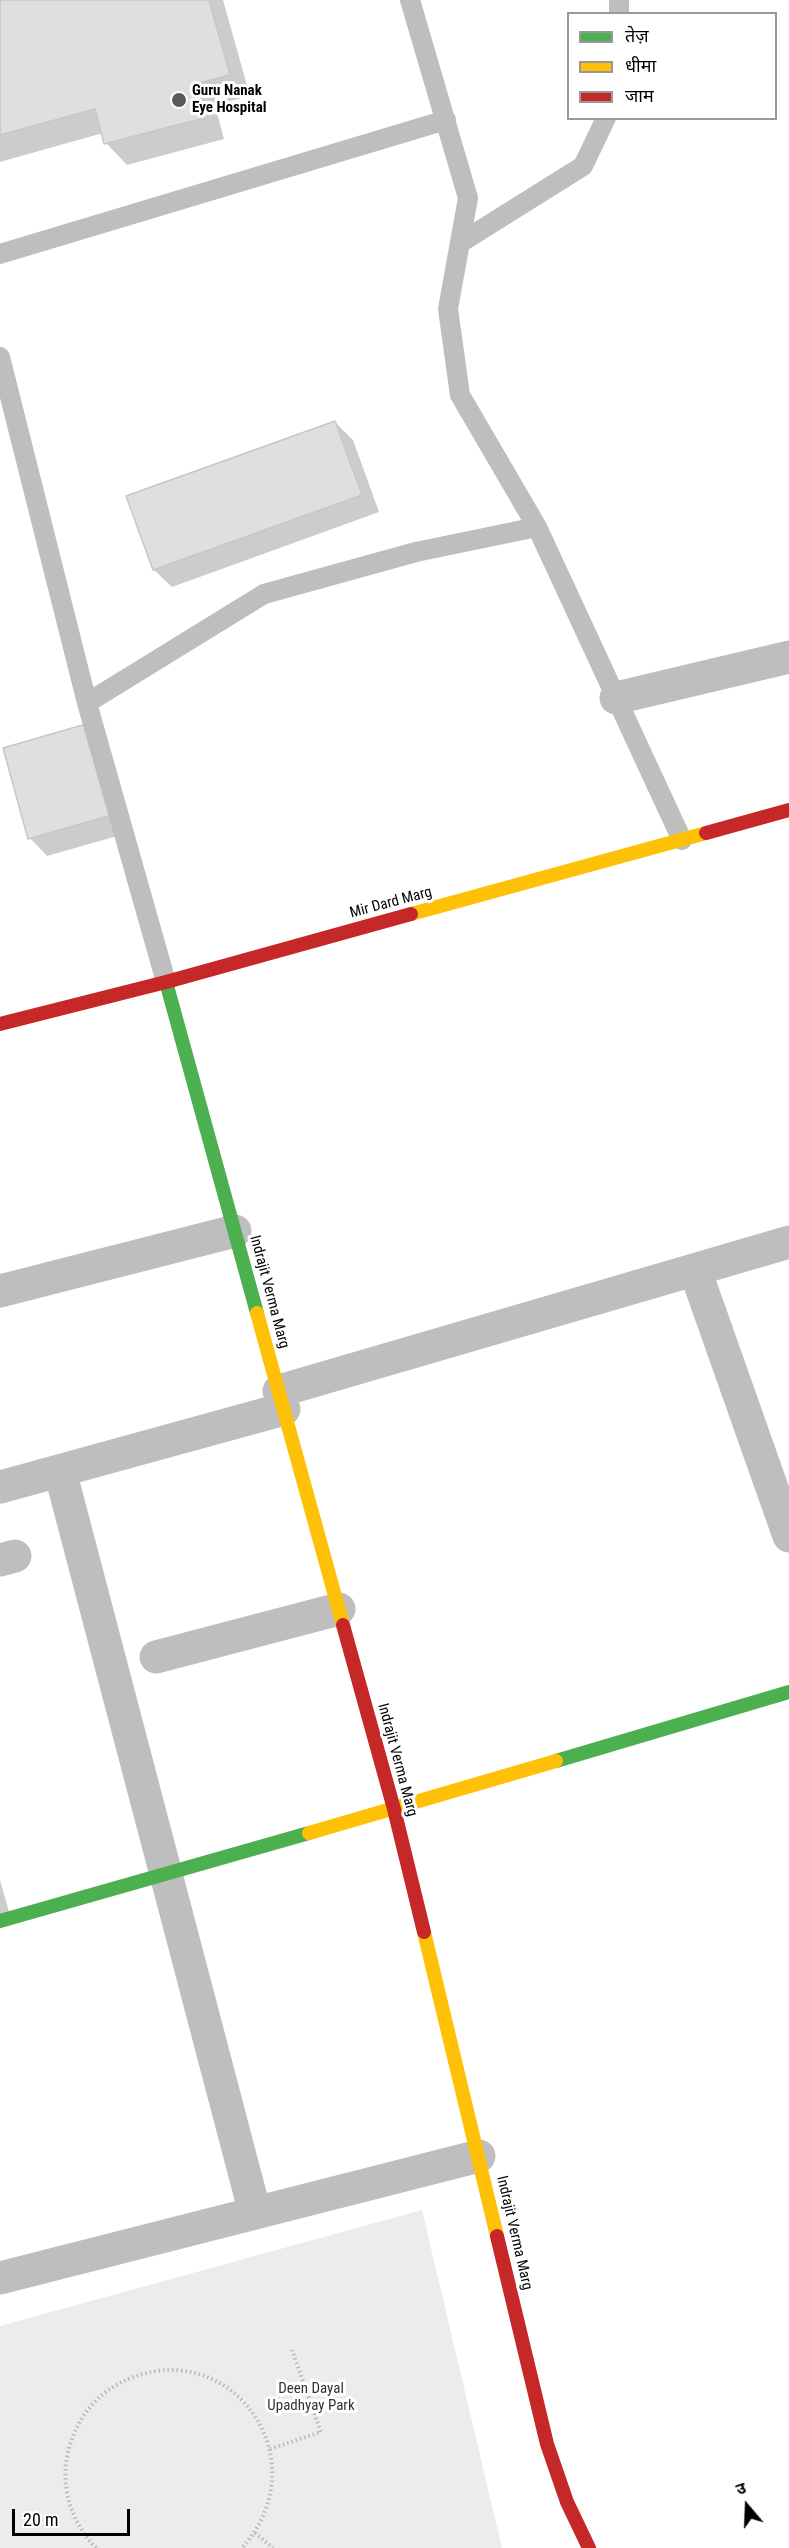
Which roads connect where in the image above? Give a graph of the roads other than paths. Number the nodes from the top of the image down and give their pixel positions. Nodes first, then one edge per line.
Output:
1 (411, 0) edge
2 (446, 120) junction
3 (605, 120) edge
4 (460, 243) junction
5 (0, 254) edge
6 (0, 357) edge
7 (537, 527) junction
8 (789, 657) edge
9 (616, 698) junction
10 (87, 703) junction
11 (789, 810) edge
12 (682, 840) junction
13 (166, 982) junction
14 (0, 1024) edge
15 (235, 1231) junction
16 (789, 1242) edge
17 (696, 1270) junction
18 (0, 1291) edge
19 (281, 1400) junction
20 (60, 1471) junction
21 (0, 1487) edge
22 (789, 1536) edge
23 (339, 1609) junction
24 (156, 1658) dead end
25 (789, 1692) edge
26 (394, 1809) junction
27 (167, 1874) junction
28 (0, 1921) edge
29 (479, 2157) junction
30 (255, 2213) junction
31 (0, 2278) edge
32 (589, 2548) edge

1 - 2 lane
2 - 4 lane
2 - 5 lane
3 - 4 lane
4 - 7 lane
6 - 10 lane
7 - 9 lane
7 - 10 lane
8 - 9 street
9 - 12 lane
10 - 13 lane
11 - 12 street, Mir Dard Marg
12 - 13 street, Mir Dard Marg
13 - 14 street, Mir Dard Marg
13 - 15 street, Indrajit Verma Marg
15 - 18 street
15 - 19 street, Indrajit Verma Marg
16 - 17 street
17 - 19 street
17 - 22 street
19 - 20 street
19 - 23 street, Indrajit Verma Marg
20 - 21 street
20 - 27 street
23 - 24 street
23 - 26 street, Indrajit Verma Marg
25 - 26 street
26 - 27 street
26 - 29 street, Indrajit Verma Marg
27 - 28 street
27 - 30 street
29 - 30 street
29 - 32 street, Indrajit Verma Marg
30 - 31 street

